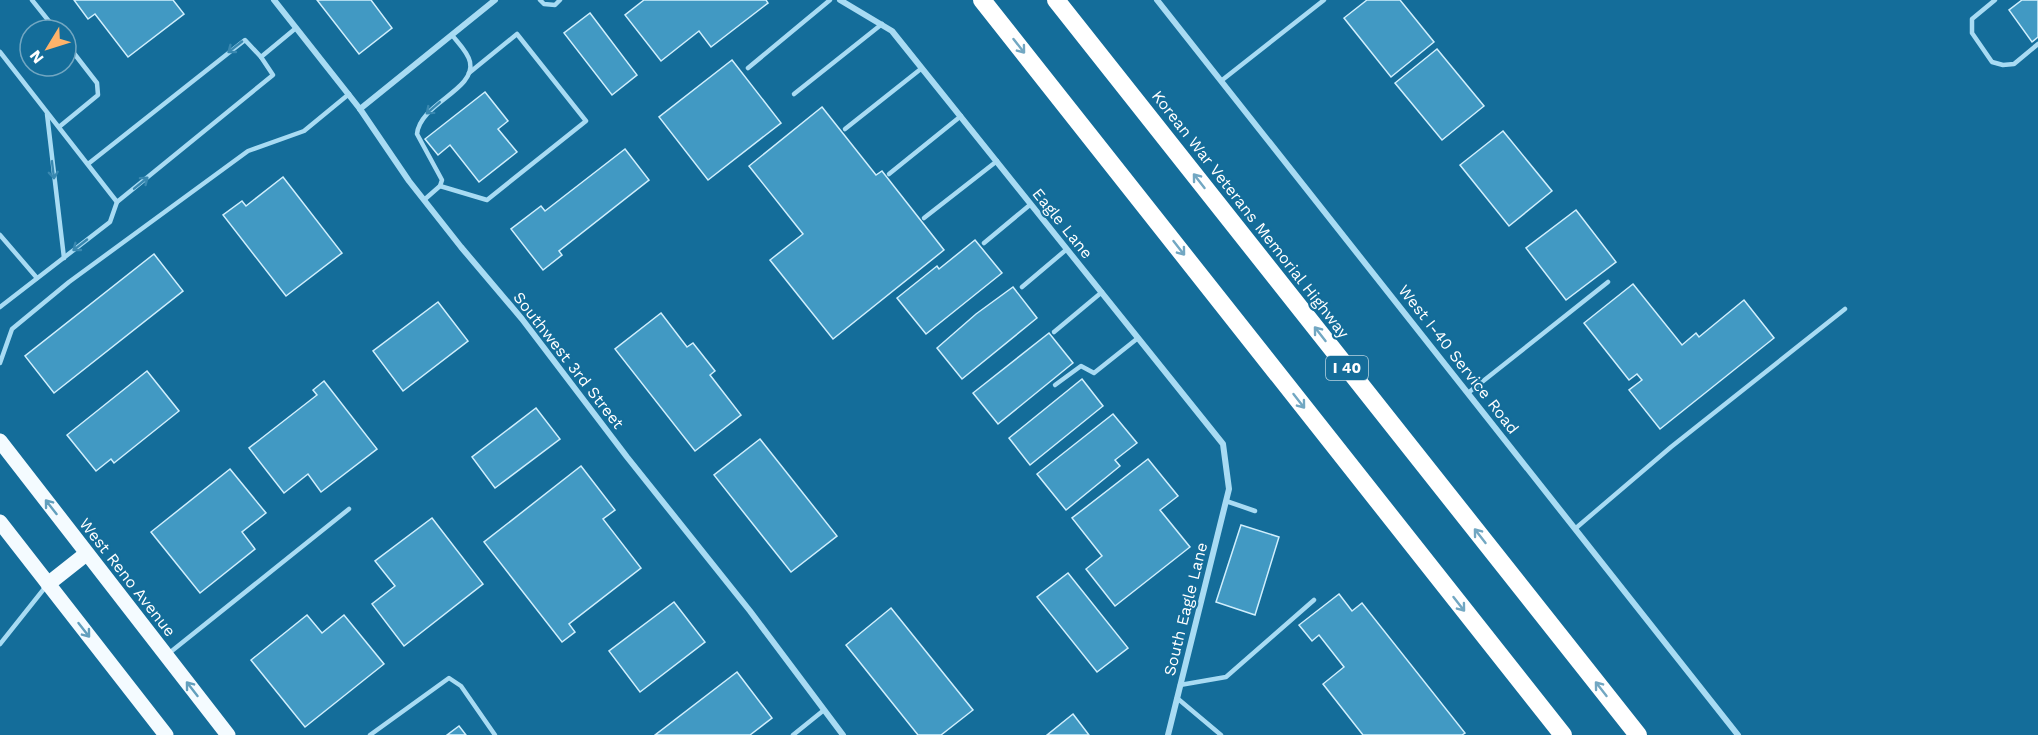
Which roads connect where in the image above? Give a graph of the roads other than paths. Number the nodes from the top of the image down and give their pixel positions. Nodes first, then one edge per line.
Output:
1 (32, 0) edge
2 (274, 0) edge
3 (495, 0) edge
4 (540, 0) edge
5 (560, 0) edge
6 (830, 0) edge
7 (840, 0) edge
8 (982, 0) edge
9 (1056, 0) edge
10 (1157, 0) edge
11 (1323, 0) edge
12 (1995, 0) edge
13 (46, 18) edge
14 (882, 24) junction
15 (296, 28) junction
16 (452, 35) junction
17 (2038, 44) edge
18 (0, 52) edge
19 (261, 57) junction
20 (78, 58) edge
21 (748, 68) dead end
22 (922, 68) junction
23 (469, 73) junction
24 (1221, 81) junction
25 (349, 94) junction
26 (794, 94) dead end
27 (360, 109) junction
28 (46, 112) junction
29 (961, 116) junction
30 (59, 127) junction
31 (845, 129) dead end
32 (996, 161) junction
33 (88, 164) junction
34 (890, 174) dead end
35 (440, 186) junction
36 (424, 200) junction
37 (117, 202) junction
38 (1031, 204) junction
39 (924, 218) dead end
40 (0, 235) edge
41 (984, 243) dead end
42 (1067, 249) junction
43 (64, 258) junction
44 (37, 278) junction
45 (1608, 282) dead end
46 (1022, 287) dead end
47 (1102, 292) junction
48 (0, 307) edge
49 (1845, 309) dead end
50 (1054, 332) dead end
51 (1138, 338) junction
52 (0, 363) edge
53 (1055, 385) dead end
54 (1468, 393) junction
55 (0, 441) edge
56 (1228, 489) joint
57 (1226, 501) junction
58 (349, 509) dead end
59 (1256, 511) dead end
60 (0, 522) edge
61 (1576, 528) junction
62 (86, 554) junction
63 (48, 584) junction
64 (1314, 600) dead end
65 (0, 644) edge
66 (166, 656) junction
67 (1180, 686) junction
68 (1177, 698) junction
69 (824, 710) junction
70 (166, 735) edge
71 (228, 735) edge
72 (370, 735) edge
73 (495, 735) edge
74 (793, 735) edge
75 (843, 735) edge
76 (1168, 735) edge
77 (1221, 735) edge
78 (1563, 735) edge
79 (1638, 735) edge
80 (1738, 735) edge

1 - 13 lane
2 - 15 street, Southwest 3rd Street
3 - 16 street
4 - 5 lane
6 - 21 lane
7 - 14 street, Eagle Lane
8 -> 78 highway
79 -> 9 highway, Korean War Veterans Memorial Highway / I 40
10 - 24 street, West I-40 Service Road
11 - 24 lane
12 - 17 lane
14 - 22 street, Eagle Lane
14 - 26 lane
15 - 19 lane
15 - 25 street, Southwest 3rd Street
16 - 23 lane
16 - 27 street
18 - 28 lane
19 -> 33 lane
37 -> 19 lane
20 - 30 lane
22 - 29 street, Eagle Lane
22 - 31 lane
23 -> 35 lane
23 - 35 lane
24 - 54 street, West I-40 Service Road
25 - 27 street, Southwest 3rd Street
25 - 52 lane
27 - 36 street, Southwest 3rd Street
28 - 30 lane
28 -> 43 lane
29 - 32 street, Eagle Lane
29 - 34 lane
30 - 33 lane
32 - 38 street, Eagle Lane
32 - 39 lane
33 - 37 lane
35 - 36 lane
36 - 69 street, Southwest 3rd Street
37 -> 43 lane
38 - 41 lane
38 - 42 street, Eagle Lane
40 - 44 lane
42 - 46 lane
42 - 47 street, Eagle Lane
43 - 44 lane
44 - 48 lane
45 - 54 lane
47 - 50 lane
47 - 51 street, Eagle Lane
49 - 61 lane
51 - 53 lane
51 - 56 street, Eagle Lane
54 - 61 street, West I-40 Service Road
62 -> 55 main road, West Reno Avenue
56 - 57 street, South Eagle Lane
57 - 59 lane
57 - 67 street, South Eagle Lane
58 - 66 lane
60 - 63 main road
61 - 80 street, West I-40 Service Road
62 - 63 main road
62 - 66 main road, West Reno Avenue
63 - 65 lane
63 -> 70 main road
64 - 67 lane
71 -> 66 main road, West Reno Avenue
67 - 68 street, South Eagle Lane
68 - 76 street, South Eagle Lane
68 - 77 lane
69 - 74 lane
69 - 75 street, Southwest 3rd Street
72 - 73 lane

